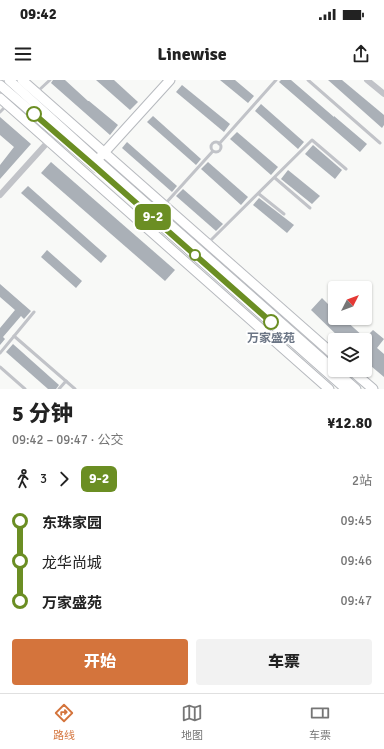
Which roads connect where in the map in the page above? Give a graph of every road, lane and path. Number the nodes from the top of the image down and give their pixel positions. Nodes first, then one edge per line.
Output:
1 (8, 80) edge
2 (50, 80) edge
3 (170, 80) edge
4 (276, 80) edge
5 (308, 80) edge
6 (367, 80) edge
7 (20, 83) edge
8 (0, 85) edge
9 (36, 93) junction
10 (384, 94) edge
11 (0, 98) edge
12 (7, 104) junction
13 (0, 112) edge
14 (56, 133) junction
15 (48, 142) junction
16 (380, 143) dead end
17 (219, 144) junction
18 (213, 151) junction
19 (104, 152) junction
20 (95, 162) junction
21 (346, 169) dead end
22 (275, 178) junction
23 (259, 194) junction
24 (0, 195) edge
25 (164, 205) junction
26 (310, 208) dead end
27 (157, 213) junction
28 (284, 214) dead end
29 (207, 243) junction
30 (34, 312) dead end
31 (14, 336) junction
32 (328, 350) edge
33 (0, 353) edge
34 (0, 367) edge
35 (359, 377) edge
36 (66, 381) junction
37 (25, 389) edge
38 (60, 389) edge
39 (75, 389) edge
40 (329, 389) edge
41 (346, 389) edge
42 (356, 389) edge
43 (373, 389) edge

1 - 7 street
2 - 9 lane
3 - 19 street
4 - 17 lane
5 - 16 lane
6 - 10 street
7 - 9 street
7 - 20 street
8 - 14 street
9 - 19 street
11 - 12 street
12 - 13 lane
12 - 15 street
14 - 15 street
14 - 20 street
15 - 24 street
15 - 40 street
17 - 18 lane
17 - 18 lane
18 - 25 lane
19 - 20 street
19 - 25 street
20 - 27 street
20 - 41 street
21 - 22 lane
22 - 23 lane
22 - 26 lane
23 - 28 lane
23 - 29 lane
25 - 27 lane
25 - 29 street
27 - 42 street
29 - 32 street
30 - 31 lane
31 - 33 lane
31 - 36 lane
34 - 37 lane
35 - 43 street
36 - 38 lane
36 - 39 lane

